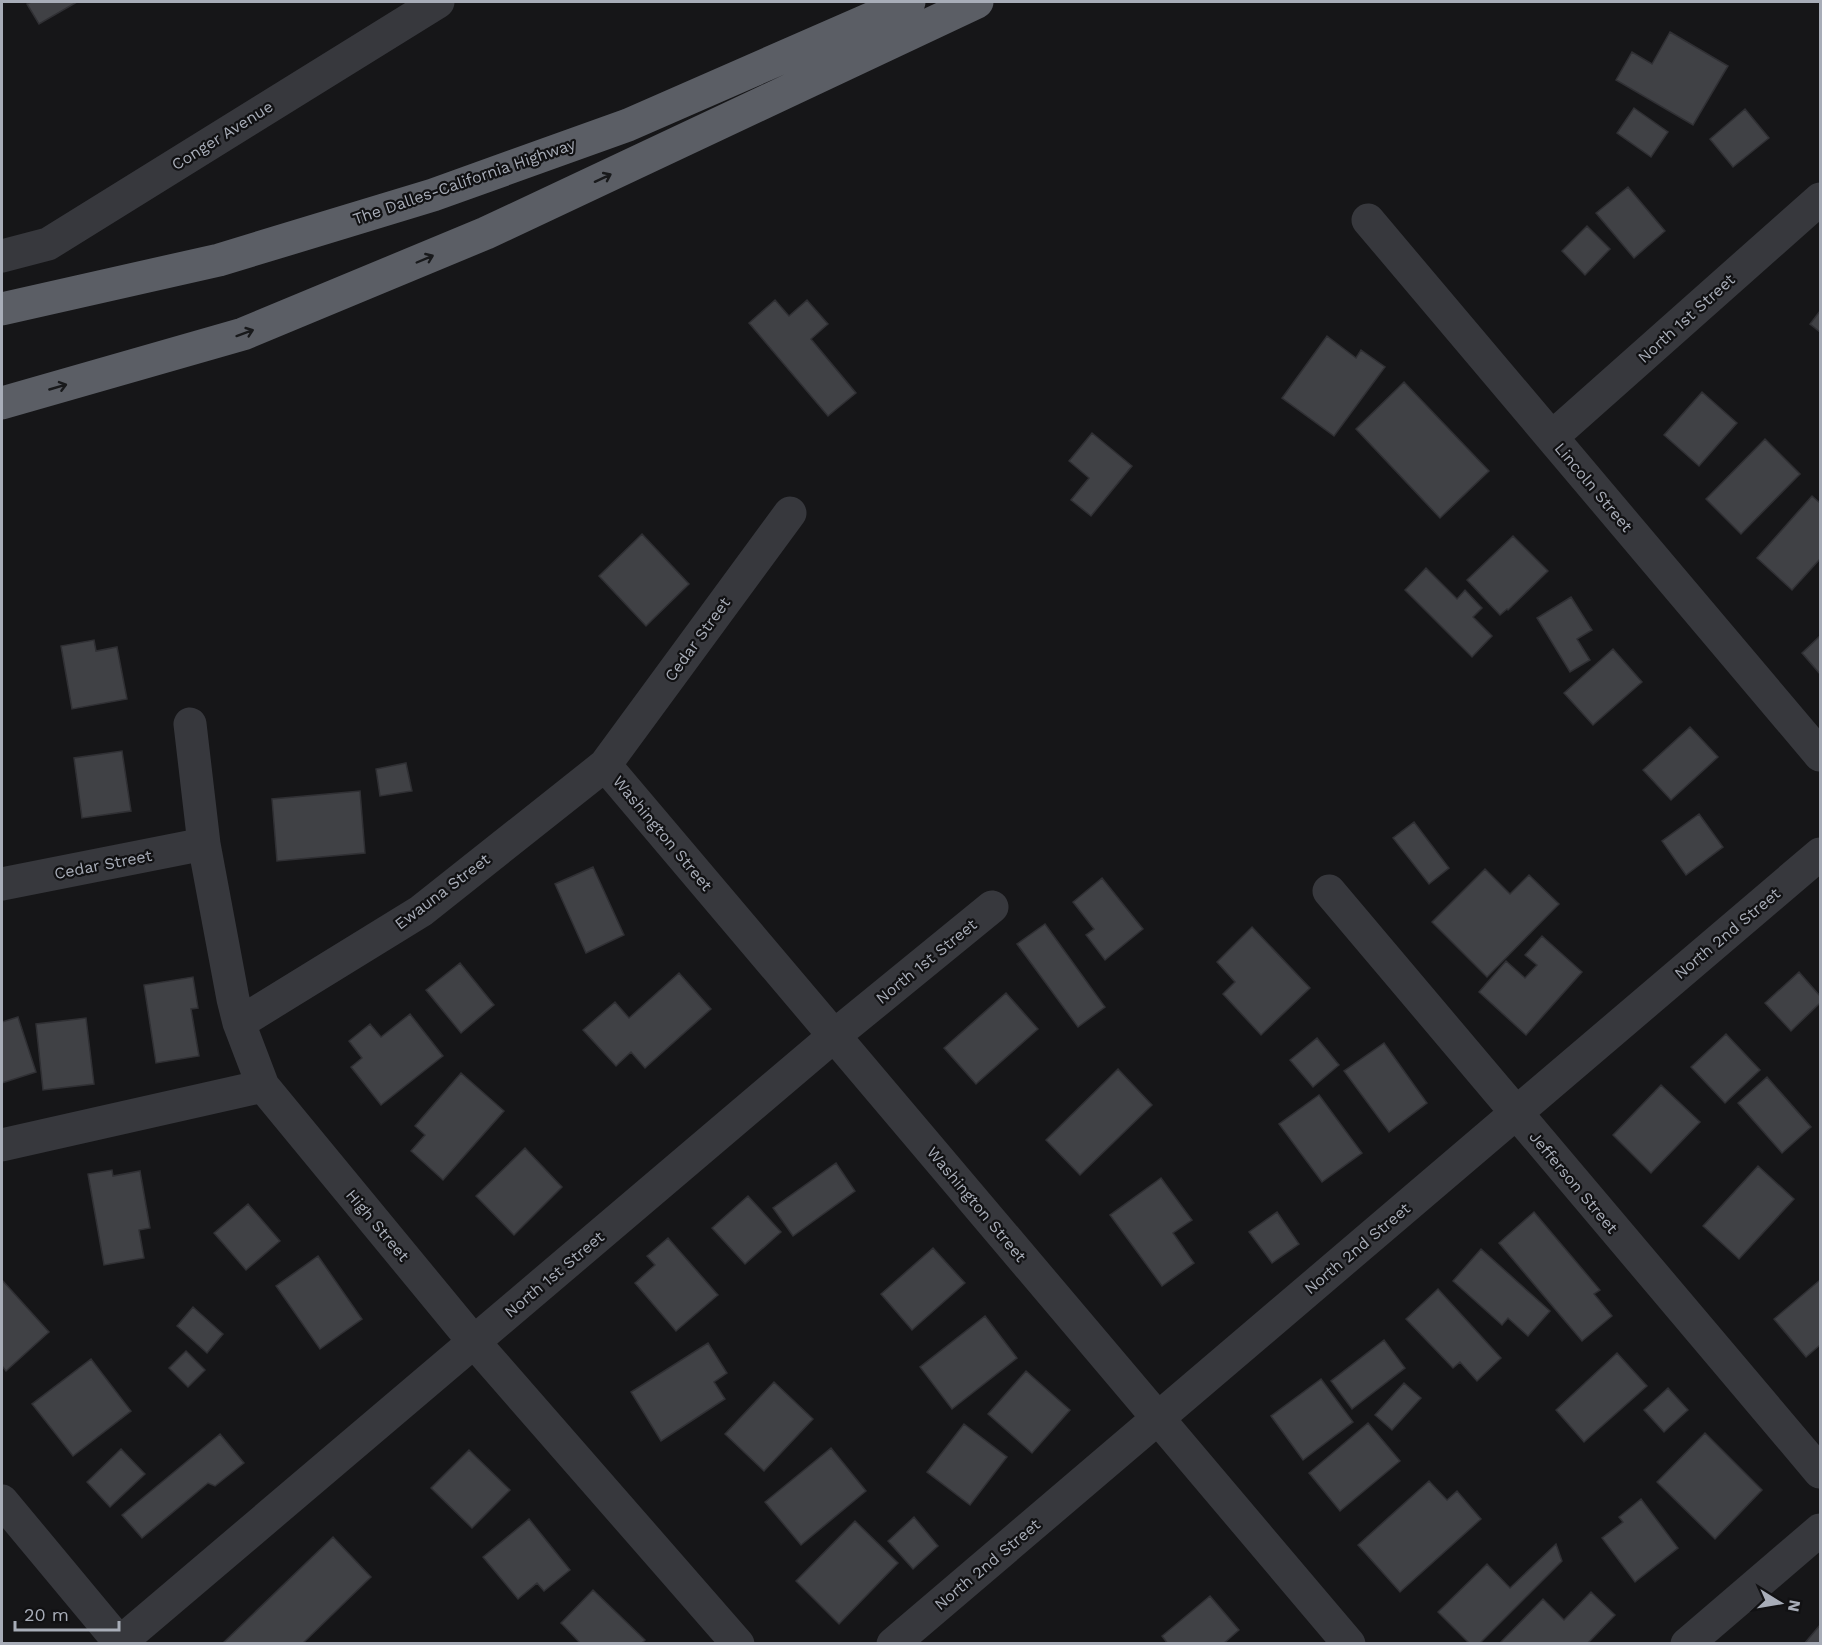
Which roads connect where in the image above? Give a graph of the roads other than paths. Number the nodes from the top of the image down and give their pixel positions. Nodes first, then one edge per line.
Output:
1 (438, 2) edge
2 (909, 2) edge
3 (977, 2) edge
4 (1821, 199) edge
5 (1368, 220) dead end
6 (2, 256) edge
7 (2, 309) edge
8 (2, 403) edge
9 (1552, 437) junction
10 (790, 513) dead end
11 (190, 724) dead end
12 (1821, 755) edge
13 (605, 765) junction
14 (204, 844) junction
15 (1821, 854) edge
16 (2, 884) edge
17 (1329, 891) dead end
18 (992, 907) dead end
19 (239, 1023) junction
20 (834, 1036) junction
21 (263, 1086) junction
22 (1516, 1113) junction
23 (2, 1145) edge
24 (474, 1342) junction
25 (1158, 1418) junction
26 (1821, 1472) edge
27 (2, 1500) edge
28 (1821, 1530) edge
29 (120, 1643) edge
30 (738, 1644) edge
31 (893, 1644) edge
32 (1349, 1644) edge
33 (1688, 1644) edge

1 - 6 street, Conger Avenue
2 - 7 highway, The Dalles-California Highway
8 -> 3 highway
4 - 9 street, North 1st Street
5 - 9 street, Lincoln Street
9 - 12 street, Lincoln Street
10 - 13 street, Cedar Street
11 - 14 street, High Street
13 - 19 street, Ewauna Street
13 - 20 street, Washington Street
14 - 16 street, Cedar Street
14 - 19 street, High Street
15 - 22 street, North 2nd Street
17 - 22 street, Jefferson Street
18 - 20 street, North 1st Street
19 - 21 street, High Street
20 - 24 street, North 1st Street
20 - 25 street, Washington Street
21 - 23 street
21 - 24 street, High Street
22 - 25 street, North 2nd Street
22 - 26 street, Jefferson Street
24 - 29 street, North 1st Street
24 - 30 street, High Street
25 - 31 street, North 2nd Street
25 - 32 street, Washington Street
27 - 29 street
28 - 33 street

